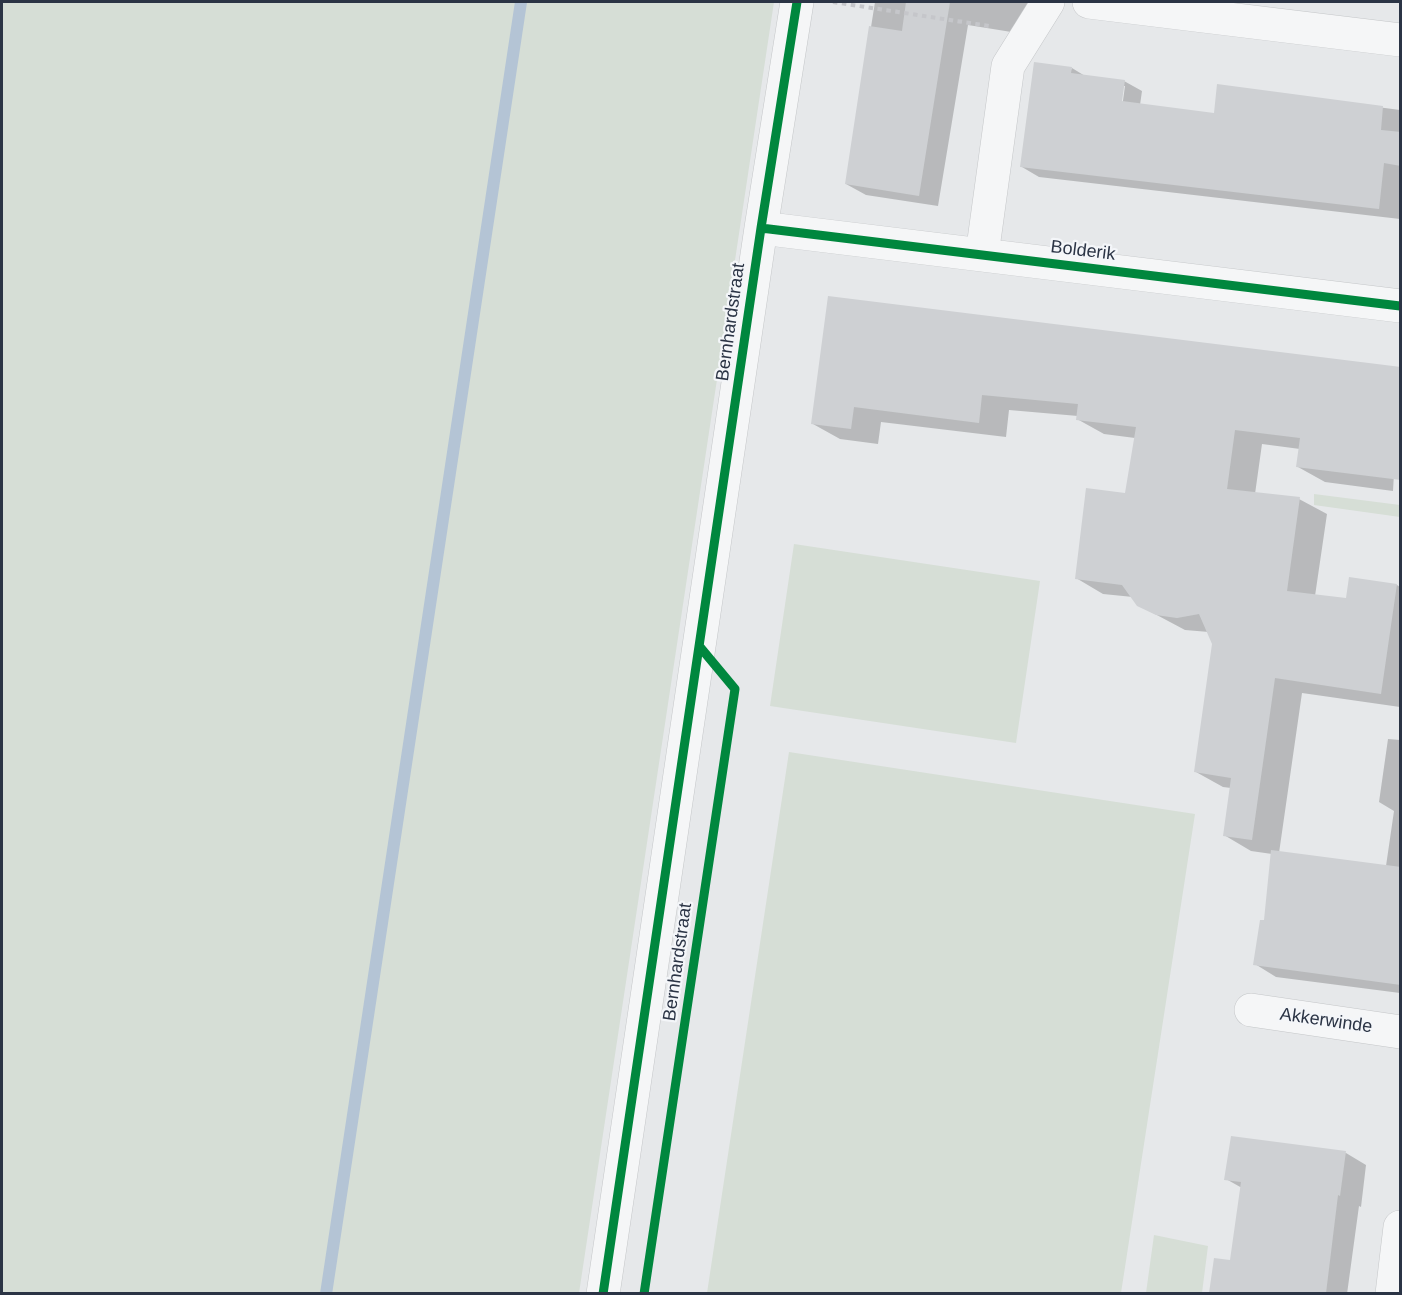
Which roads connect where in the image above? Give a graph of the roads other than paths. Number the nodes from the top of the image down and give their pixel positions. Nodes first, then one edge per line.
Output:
1 (797, 2) edge
2 (1048, 2) edge
3 (1089, 2) edge
4 (1226, 9) edge
5 (1401, 40) edge
6 (761, 228) junction
7 (982, 255) junction
8 (1401, 306) edge
9 (1251, 1010) dead end
10 (1401, 1032) edge
11 (1400, 1240) edge
12 (603, 1293) edge
13 (1392, 1293) edge

1 - 6 street, Bernhardstraat
2 - 7 street
3 - 4 street
4 - 5 street
6 - 7 street, Bolderik
6 - 12 street, Bernhardstraat
7 - 8 street, Bolderik
9 - 10 street, Akkerwinde
11 - 13 street

